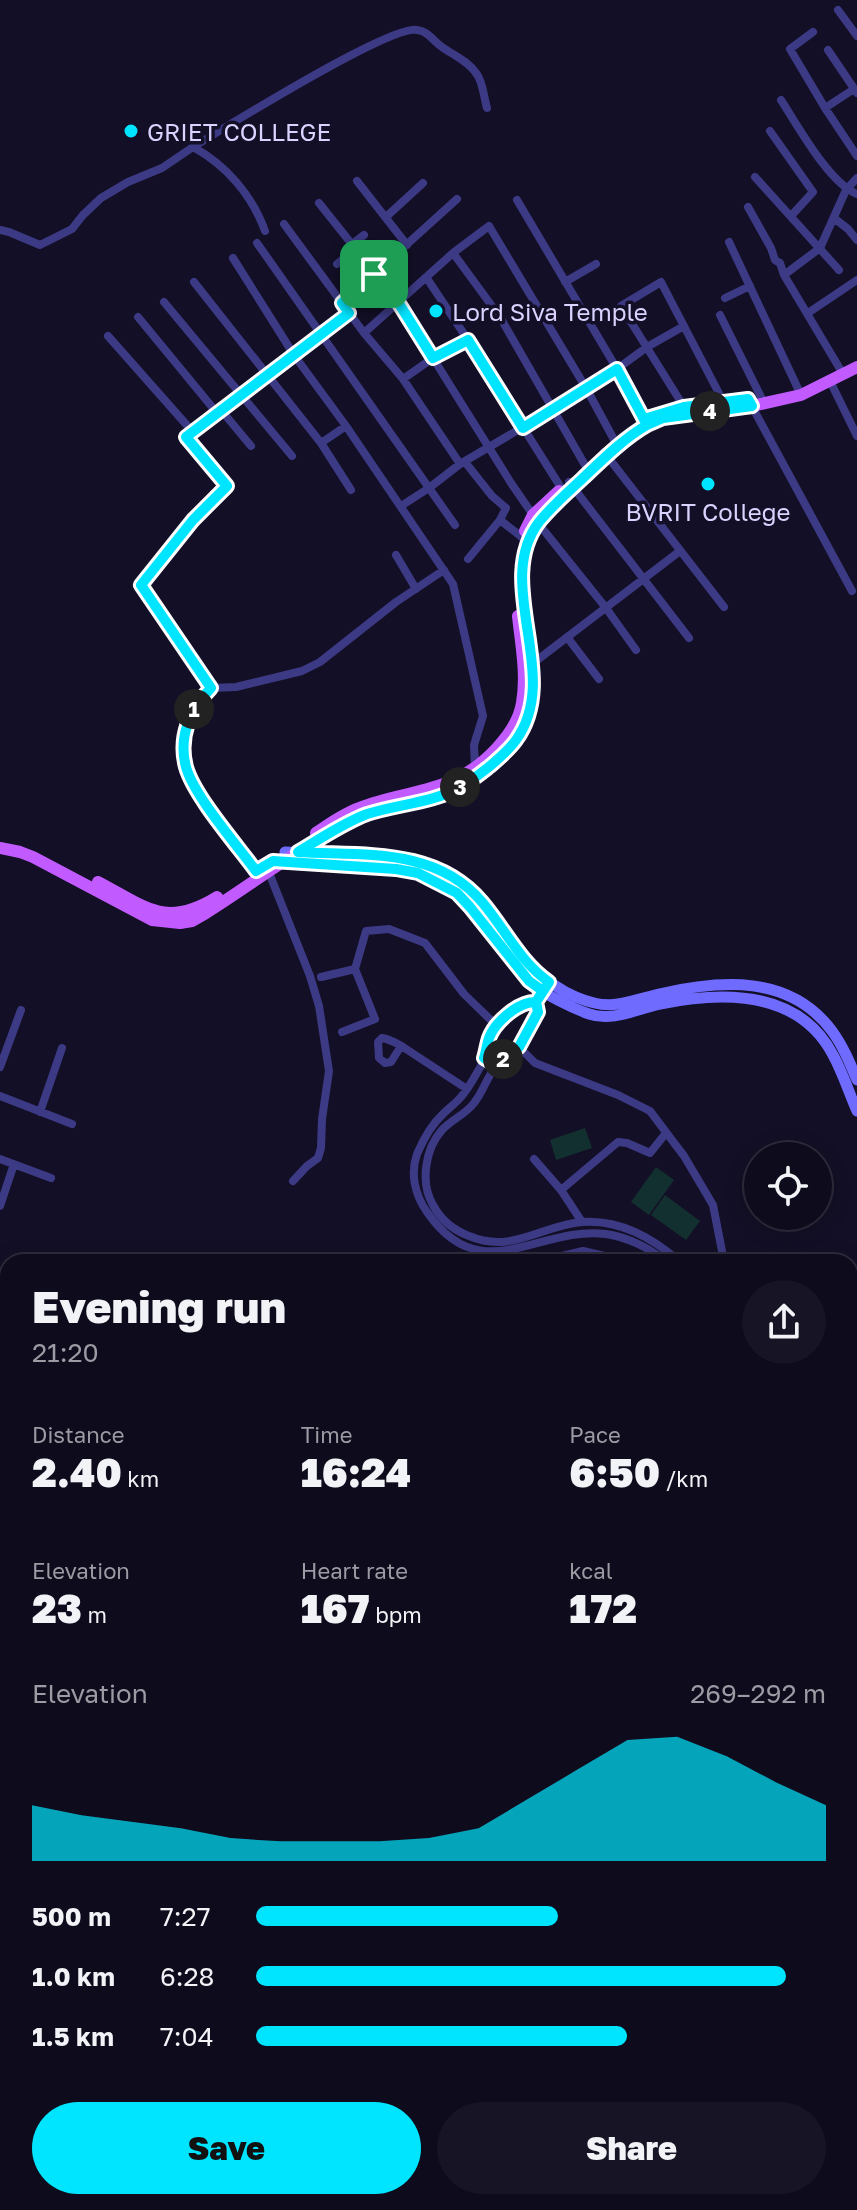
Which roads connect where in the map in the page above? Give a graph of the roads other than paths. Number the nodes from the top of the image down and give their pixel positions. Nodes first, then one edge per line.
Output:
1 (838, 10) dead end
2 (813, 32) dead end
3 (857, 36) edge
4 (828, 50) dead end
5 (856, 91) edge
6 (781, 100) dead end
7 (487, 108) dead end
8 (825, 108) junction
9 (770, 131) dead end
10 (193, 147) junction
11 (857, 156) edge
12 (755, 177) dead end
13 (857, 178) edge
14 (357, 181) dead end
15 (423, 183) dead end
16 (846, 190) junction
17 (857, 194) edge
18 (457, 199) dead end
19 (517, 200) dead end
20 (319, 203) dead end
21 (748, 207) dead end
22 (791, 216) junction
23 (386, 217) junction
24 (834, 218) junction
25 (284, 224) dead end
26 (0, 230) edge
27 (265, 231) dead end
28 (364, 235) dead end
29 (857, 240) edge
30 (729, 242) dead end
31 (257, 243) dead end
32 (407, 245) junction
33 (353, 247) junction
34 (820, 248) junction
35 (453, 253) junction
36 (233, 258) dead end
37 (337, 264) dead end
38 (596, 264) dead end
39 (839, 270) dead end
40 (374, 274) junction
41 (784, 275) junction
42 (426, 277) junction
43 (857, 280) edge
44 (194, 282) dead end
45 (565, 282) junction
46 (750, 286) junction
47 (725, 298) dead end
48 (164, 302) dead end
49 (398, 302) junction
50 (342, 303) junction
51 (349, 313) junction
52 (808, 313) junction
53 (720, 315) dead end
54 (138, 317) dead end
55 (684, 326) junction
56 (364, 333) junction
57 (321, 334) junction
58 (108, 336) dead end
59 (468, 340) junction
60 (647, 347) junction
61 (294, 355) junction
62 (433, 358) junction
63 (857, 359) edge
64 (857, 367) edge
65 (617, 369) junction
66 (842, 372) junction
67 (267, 375) junction
68 (403, 379) junction
69 (828, 379) junction
70 (586, 388) junction
71 (800, 392) junction
72 (242, 394) junction
73 (757, 402) junction
74 (724, 403) junction
75 (684, 407) junction
76 (554, 409) junction
77 (219, 412) junction
78 (646, 422) junction
79 (346, 426) junction
80 (523, 428) junction
81 (192, 431) junction
82 (857, 436) edge
83 (321, 443) junction
84 (616, 443) junction
85 (251, 446) dead end
86 (489, 447) junction
87 (606, 454) junction
88 (292, 456) dead end
89 (462, 463) junction
90 (588, 470) junction
91 (429, 488) junction
92 (567, 488) junction
93 (351, 490) dead end
94 (401, 506) junction
95 (536, 519) junction
96 (500, 520) junction
97 (455, 525) dead end
98 (523, 538) junction
99 (680, 551) junction
100 (396, 555) dead end
101 (468, 559) dead end
102 (444, 570) junction
103 (643, 579) junction
104 (416, 589) junction
105 (852, 591) dead end
106 (724, 607) dead end
107 (606, 608) junction
108 (567, 637) junction
109 (689, 638) dead end
110 (636, 650) dead end
111 (532, 664) junction
112 (599, 679) dead end
113 (211, 688) junction
114 (475, 766) junction
115 (0, 839) edge
116 (0, 848) edge
117 (323, 853) junction
118 (276, 862) junction
119 (317, 865) junction
120 (355, 969) junction
121 (321, 977) dead end
122 (543, 992) junction
123 (21, 1010) dead end
124 (497, 1026) junction
125 (342, 1032) dead end
126 (0, 1033) edge
127 (11, 1038) junction
128 (401, 1046) dead end
129 (519, 1047) junction
130 (62, 1048) dead end
131 (484, 1058) junction
132 (496, 1065) junction
133 (0, 1067) edge
134 (857, 1080) edge
135 (467, 1089) junction
136 (0, 1096) edge
137 (857, 1111) edge
138 (40, 1112) junction
139 (72, 1124) dead end
140 (666, 1133) junction
141 (0, 1159) edge
142 (534, 1159) dead end
143 (14, 1164) junction
144 (51, 1178) dead end
145 (293, 1181) dead end
146 (561, 1190) junction
147 (0, 1206) edge
148 (582, 1222) junction
149 (594, 1223) junction
150 (593, 1234) junction
151 (551, 1240) junction
152 (536, 1245) junction
153 (722, 1251) dead end
154 (538, 1254) edge
155 (556, 1254) edge
156 (570, 1254) edge
157 (596, 1254) edge
158 (653, 1254) edge
159 (672, 1254) edge
160 (0, 1463) edge
161 (0, 1470) edge

1 - 3 street
2 - 8 street
4 - 5 street
5 - 8 street
6 - 16 street
7 - 10 street
8 - 11 street
9 - 22 street
10 - 26 street
10 - 27 street
12 - 22 street
13 - 16 street
14 - 23 street
15 - 23 street
16 - 17 street
16 - 24 street
18 - 32 street
19 - 45 street
20 - 33 street
21 - 41 street
22 - 34 street
23 - 32 street
24 - 29 street
24 - 34 street
25 - 50 street
28 - 33 street
30 - 46 street
31 - 57 street
32 - 40 street
33 - 37 street
33 - 40 street
34 - 39 street
34 - 41 street
35 - 42 street
35 - 70 street
35 - 76 street
36 - 61 street
38 - 45 street
40 - 49 street
40 - 50 street
41 - 52 street
42 - 49 street
42 - 59 street
43 - 52 street
44 - 67 street
45 - 65 street
46 - 47 street
46 - 71 street
48 - 72 street
49 - 56 street
49 - 62 street
50 - 51 street
51 - 56 street
51 - 57 street
52 - 66 street
53 - 73 street
54 - 77 street
55 - 60 street
55 - 60 street
55 - 74 street
56 - 68 street
57 - 61 street
57 - 91 street
58 - 81 street
59 - 62 street
59 - 80 street
60 - 65 street
60 - 75 street
61 - 67 street
61 - 79 street
62 - 68 street
62 - 86 street
63 - 66 main road
64 - 66 main road
65 - 70 street
65 - 78 street
66 - 69 main road
67 - 72 street
67 - 83 street
68 - 89 street
69 - 71 main road
69 - 82 street
70 - 76 street
70 - 84 street
71 - 73 main road
72 - 77 street
72 - 88 street
73 - 74 main road
73 - 78 main road
73 - 105 street
74 - 75 main road
75 - 78 main road
76 - 80 street
76 - 90 street
77 - 81 street
77 - 85 street
78 - 84 main road
79 - 83 street
79 - 94 street
80 - 86 street
80 - 92 street
81 - 113 street
83 - 93 street
84 - 87 main road
86 - 89 street
86 - 95 street
87 - 90 main road
87 - 99 street
89 - 91 street
89 - 96 street
90 - 92 main road
91 - 94 street
91 - 97 street
92 - 95 main road
92 - 103 street
94 - 102 street
95 - 98 main road
95 - 107 street
95 - 111 main road
96 - 98 street
96 - 101 street
98 - 114 main road
99 - 103 street
99 - 106 street
100 - 104 street
102 - 104 street
102 - 114 street
103 - 107 street
103 - 109 street
104 - 113 street
107 - 108 street
107 - 110 street
108 - 111 street
108 - 112 street
111 - 118 main road
113 - 118 street
114 - 118 main road
115 - 118 main road
116 - 118 main road
117 - 118 street
117 - 119 street
117 - 122 street
118 - 119 street
118 - 145 street
119 - 122 street
120 - 121 street
120 - 124 street
120 - 125 street
122 - 124 street
122 - 129 street
122 - 134 street
122 - 137 street
123 - 127 street
124 - 131 street
126 - 127 street
127 - 133 street
128 - 135 street
129 - 132 street
129 - 140 street
130 - 138 street
131 - 132 street
131 - 135 street
132 - 148 street
135 - 152 street
136 - 138 street
138 - 139 street
140 - 146 street
140 - 153 street
141 - 143 street
142 - 146 street
143 - 144 street
143 - 147 street
146 - 148 street
148 - 149 street
149 - 150 street
149 - 159 street
150 - 151 street
150 - 158 street
151 - 152 street
151 - 155 street
152 - 154 street
156 - 157 street
160 - 161 street

